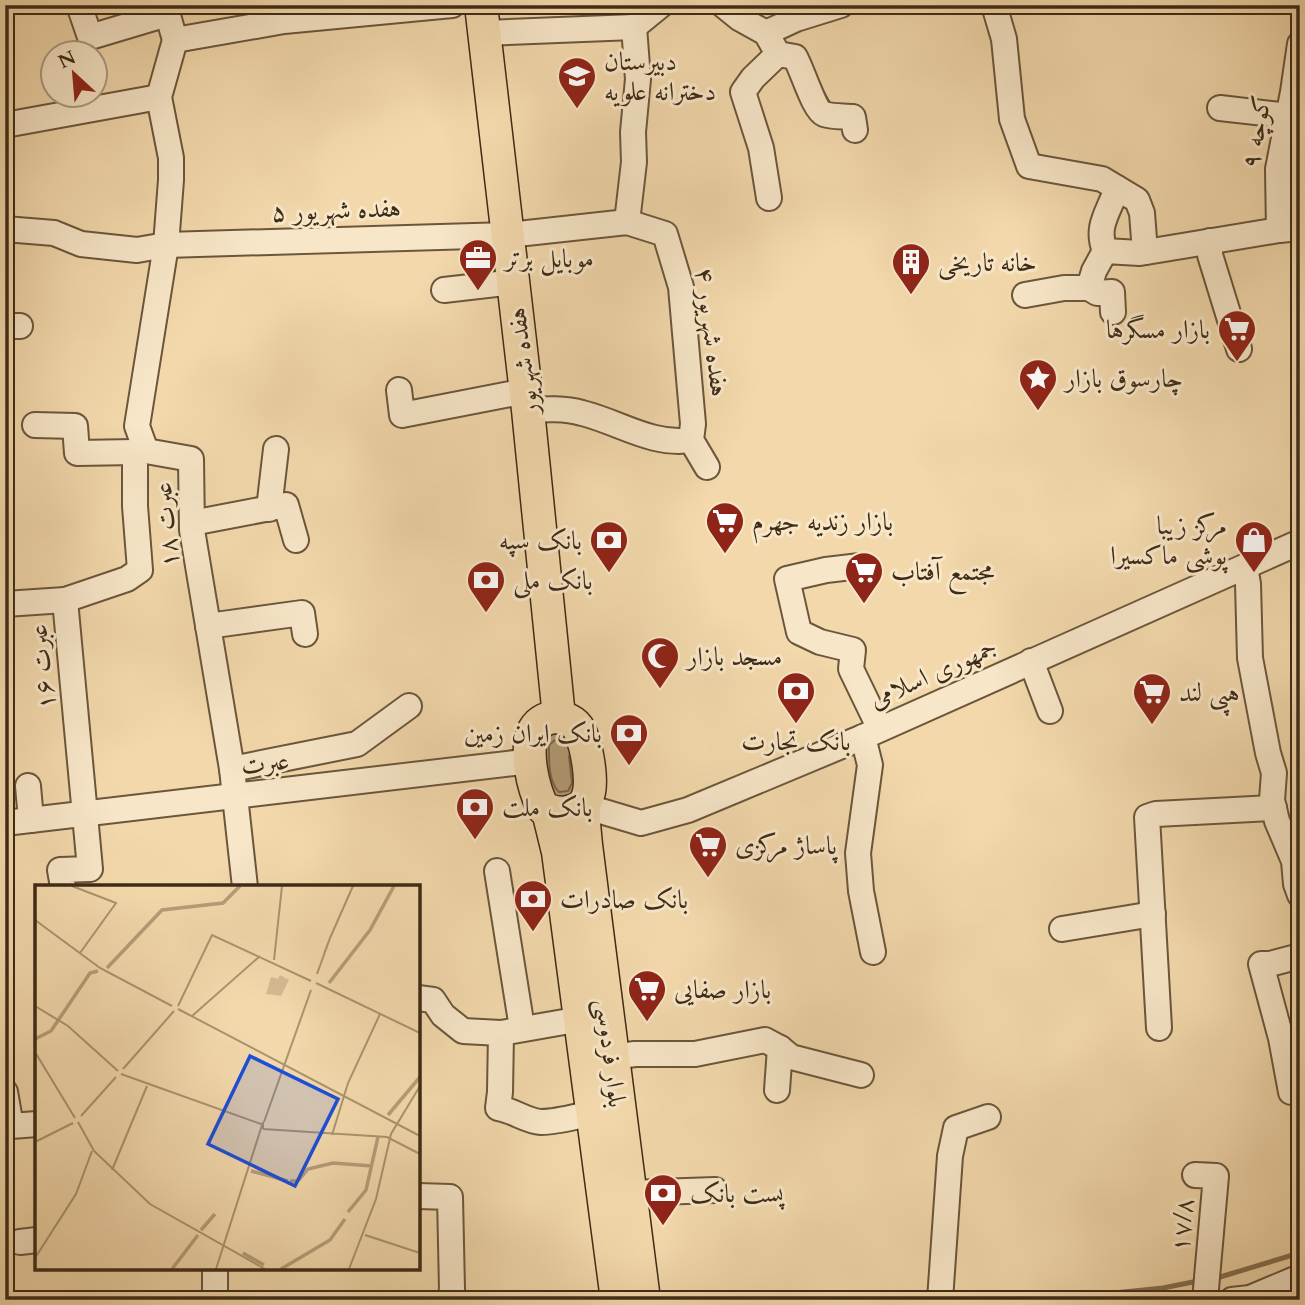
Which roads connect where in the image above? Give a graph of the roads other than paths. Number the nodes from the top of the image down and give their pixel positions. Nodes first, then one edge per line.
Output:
1 (79, 5) edge
2 (452, 5) edge
3 (661, 5) edge
4 (723, 5) edge
5 (841, 5) edge
6 (994, 5) edge
7 (166, 9) edge
8 (482, 19) edge
9 (634, 27) junction
10 (175, 40) junction
11 (772, 43) junction
12 (1300, 44) edge
13 (159, 97) junction
14 (1220, 108) dead end
15 (1289, 116) junction
16 (5, 125) edge
17 (855, 130) dead end
18 (1116, 188) junction
19 (769, 198) dead end
20 (627, 222) junction
21 (5, 229) edge
22 (1289, 229) edge
23 (508, 235) junction
24 (1210, 241) junction
25 (166, 245) junction
26 (1105, 251) junction
27 (1145, 252) junction
28 (514, 282) junction
29 (1089, 288) junction
30 (444, 290) dead end
31 (1025, 295) dead end
32 (1113, 312) dead end
33 (1239, 349) dead end
34 (399, 390) dead end
35 (527, 400) junction
36 (35, 425) dead end
37 (691, 440) junction
38 (276, 449) dead end
39 (141, 452) junction
40 (707, 467) dead end
41 (269, 509) junction
42 (192, 523) junction
43 (296, 540) dead end
44 (1300, 542) edge
45 (860, 566) dead end
46 (1245, 567) junction
47 (65, 600) junction
48 (5, 604) edge
49 (208, 626) junction
50 (305, 634) dead end
51 (1031, 661) junction
52 (409, 706) dead end
53 (1050, 710) dead end
54 (559, 717) junction
55 (872, 733) junction
56 (357, 744) junction
57 (531, 761) junction
58 (232, 769) junction
59 (364, 781) junction
60 (28, 786) dead end
61 (233, 797) junction
62 (584, 806) junction
63 (1274, 808) junction
64 (548, 811) junction
65 (86, 813) junction
66 (31, 820) junction
67 (5, 823) edge
68 (1291, 830) edge
69 (497, 871) dead end
70 (63, 885) edge
71 (245, 885) edge
72 (1300, 895) edge
73 (1153, 914) junction
74 (1062, 929) dead end
75 (873, 952) dead end
76 (1300, 956) edge
77 (420, 998) edge
78 (581, 1019) junction
79 (1159, 1028) dead end
80 (512, 1031) junction
81 (780, 1048) junction
82 (612, 1057) junction
83 (861, 1075) dead end
84 (777, 1090) dead end
85 (5, 1092) edge
86 (1291, 1092) dead end
87 (593, 1113) junction
88 (988, 1117) dead end
89 (35, 1124) edge
90 (1195, 1175) dead end
91 (715, 1190) dead end
92 (629, 1192) junction
93 (420, 1196) edge
94 (215, 1270) edge
95 (1300, 1277) edge
96 (215, 1300) edge
97 (450, 1300) edge
98 (617, 1300) edge
99 (643, 1300) edge
100 (940, 1300) edge
101 (1205, 1300) edge
102 (1232, 1300) edge

1 - 7 street
2 - 10 street
3 - 9 street
4 - 11 street
5 - 11 street
6 - 18 street
7 - 10 street
8 - 9 street
8 - 23 main road, هفده شهریور
9 - 20 street
10 - 13 street
11 - 17 street
11 - 19 street
12 - 15 street, کوچه ۹
13 - 16 street
13 - 25 street, عبرت ۱۸
14 - 15 street
15 - 22 street, کوچه ۹
18 - 26 street
18 - 27 street
20 - 23 street, هفده شهریور ۴
20 - 37 street, هفده شهریور ۴
21 - 25 street, هفده شهریور ۵
22 - 24 street
23 - 25 street, هفده شهریور ۵
23 - 28 main road, هفده شهریور
24 - 27 street
24 - 33 street
25 - 39 street, عبرت ۱۸
26 - 27 street
26 - 29 street
28 - 30 street
28 - 35 main road, هفده شهریور
29 - 31 street
29 - 32 street
34 - 35 street
35 - 37 street
35 - 54 main road, هفده شهریور
36 - 39 street
37 - 40 street
38 - 41 street
39 - 42 street, عبرت ۱۸
39 - 47 street, عبرت ۱۶
41 - 42 street
41 - 43 street
42 - 49 street, عبرت ۱۸
44 - 46 street, جمهوری اسلامی
45 - 55 street
46 - 51 street, جمهوری اسلامی
46 - 63 street
47 - 48 street
47 - 65 street, عبرت ۱۶
49 - 50 street
49 - 58 street, عبرت ۱۸
51 - 53 street
51 - 55 street, جمهوری اسلامی
52 - 56 street
54 - 57 main road
54 - 62 main road
55 - 62 street, جمهوری اسلامی
55 - 75 street
56 - 58 street
56 - 59 street
57 - 59 street, عبرت
57 - 64 main road
58 - 61 street, عبرت ۱۸
59 - 61 street, عبرت
60 - 66 street
61 - 65 street, عبرت
61 - 71 street, عبرت ۱۸
62 - 64 main road
62 - 82 main road, بلوار فردوسی
63 - 68 street
63 - 73 street
64 - 78 main road, بلوار فردوسی
65 - 66 street, عبرت
65 - 70 street, عبرت ۱۶
66 - 67 street, عبرت
68 - 72 street
69 - 80 street
73 - 74 street
73 - 79 street
76 - 86 street
77 - 80 street
78 - 80 street
78 - 87 main road, بلوار فردوسی
80 - 87 street
81 - 82 street
81 - 83 street
81 - 84 street
82 - 92 main road, بلوار فردوسی
85 - 89 street
87 - 98 main road, بلوار فردوسی
88 - 100 street
90 - 101 street, ۱۷/۸
91 - 92 street
92 - 99 main road, بلوار فردوسی
93 - 97 street
94 - 96 street
95 - 102 street

